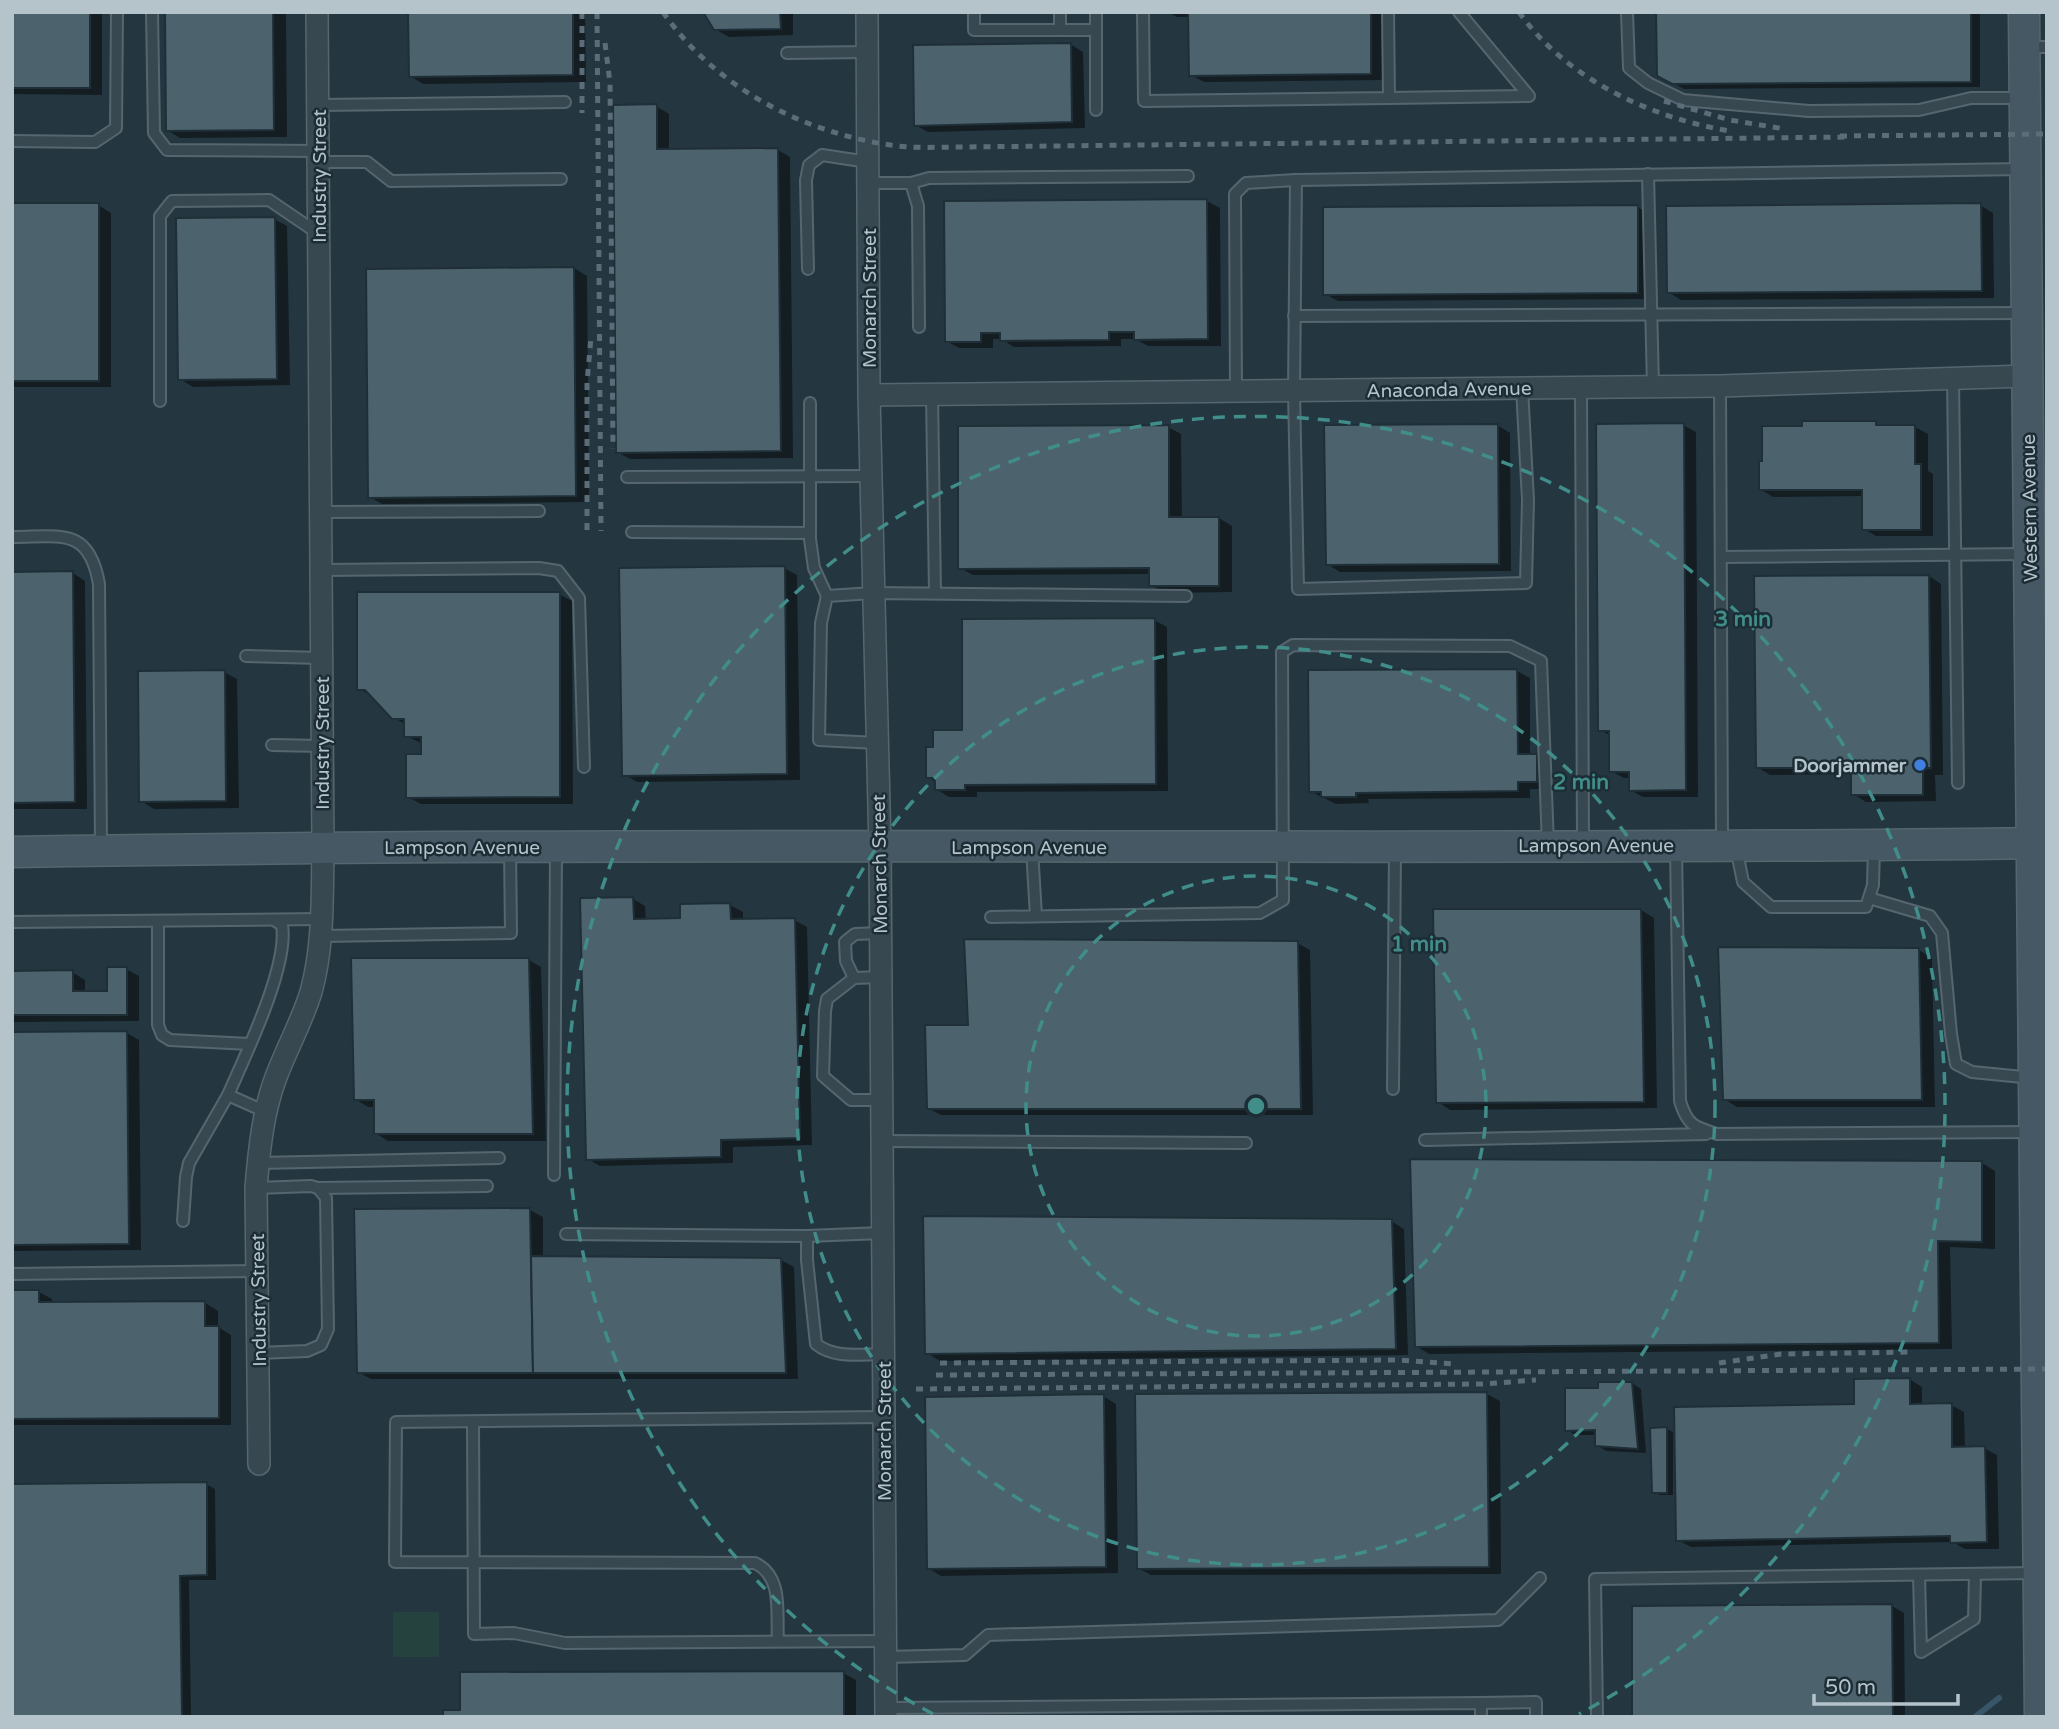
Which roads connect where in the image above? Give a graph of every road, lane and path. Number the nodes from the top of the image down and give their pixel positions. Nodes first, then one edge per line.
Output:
1 (117, 12) edge
2 (152, 12) edge
3 (317, 12) edge
4 (867, 12) edge
5 (974, 12) edge
6 (1060, 12) edge
7 (1096, 12) edge
8 (1143, 12) edge
9 (1388, 12) edge
10 (1459, 12) edge
11 (1627, 12) edge
12 (2024, 12) edge
13 (1060, 30) junction
14 (1096, 30) junction
15 (2036, 47) edge
16 (867, 52) junction
17 (787, 53) dead end
18 (1389, 98) junction
19 (565, 102) dead end
20 (318, 105) junction
21 (2029, 106) junction
22 (1096, 110) dead end
23 (12, 141) edge
24 (318, 157) junction
25 (2026, 169) junction
26 (868, 172) junction
27 (1648, 174) junction
28 (1188, 176) dead end
29 (561, 180) dead end
30 (1296, 180) junction
31 (911, 183) junction
32 (319, 234) junction
33 (808, 269) dead end
34 (1651, 313) junction
35 (2027, 313) junction
36 (1294, 316) junction
37 (919, 327) dead end
38 (2028, 376) junction
39 (1953, 378) junction
40 (1720, 386) junction
41 (1653, 387) junction
42 (1522, 388) junction
43 (1581, 388) junction
44 (1236, 391) junction
45 (1294, 391) junction
46 (932, 394) junction
47 (869, 395) junction
48 (160, 401) dead end
49 (810, 403) dead end
50 (810, 476) junction
51 (871, 476) junction
52 (627, 477) dead end
53 (539, 511) dead end
54 (321, 512) junction
55 (632, 532) dead end
56 (810, 533) junction
57 (12, 537) edge
58 (2029, 554) junction
59 (1955, 555) junction
60 (1721, 557) junction
61 (321, 569) junction
62 (873, 593) junction
63 (935, 593) junction
64 (827, 596) junction
65 (1186, 596) dead end
66 (246, 656) dead end
67 (321, 658) junction
68 (877, 743) junction
69 (272, 745) dead end
70 (322, 746) junction
71 (584, 766) dead end
72 (1958, 782) dead end
73 (1875, 844) junction
74 (2040, 844) edge
75 (1548, 845) junction
76 (1583, 845) junction
77 (1676, 845) junction
78 (1729, 845) junction
79 (1282, 846) junction
80 (1395, 846) junction
81 (323, 847) junction
82 (510, 847) junction
83 (556, 847) junction
84 (1032, 847) junction
85 (880, 848) junction
86 (101, 850) junction
87 (12, 852) edge
88 (1869, 898) junction
89 (991, 916) dead end
90 (1036, 916) junction
91 (274, 920) junction
92 (158, 921) junction
93 (12, 922) edge
94 (321, 928) junction
95 (880, 933) junction
96 (881, 977) junction
97 (854, 978) junction
98 (250, 1044) junction
99 (2039, 1069) edge
100 (1392, 1089) dead end
101 (228, 1096) junction
102 (882, 1100) junction
103 (266, 1112) junction
104 (2036, 1132) junction
105 (1717, 1134) junction
106 (1425, 1140) dead end
107 (882, 1141) junction
108 (1246, 1143) dead end
109 (499, 1158) dead end
110 (258, 1163) junction
111 (554, 1175) dead end
112 (487, 1186) dead end
113 (256, 1188) junction
114 (318, 1188) junction
115 (2041, 1195) edge
116 (183, 1221) dead end
117 (882, 1233) junction
118 (566, 1234) dead end
119 (807, 1236) junction
120 (258, 1271) junction
121 (12, 1274) edge
122 (2042, 1338) edge
123 (258, 1353) junction
124 (883, 1354) junction
125 (2042, 1390) edge
126 (884, 1417) junction
127 (473, 1422) junction
128 (259, 1464) dead end
129 (474, 1562) junction
130 (2042, 1564) edge
131 (1919, 1575) junction
132 (1975, 1575) junction
133 (1540, 1578) dead end
134 (778, 1641) junction
135 (885, 1649) junction
136 (1481, 1703) junction
137 (886, 1713) edge
138 (1481, 1717) edge
139 (1536, 1717) edge
140 (1597, 1717) edge
141 (2040, 1717) edge

1 - 23 lane
2 - 24 lane
3 - 20 street, Industry Street
4 - 16 street, Monarch Street
5 - 13 lane
6 - 13 lane
7 - 14 lane
8 - 18 lane
9 - 18 lane
10 - 18 lane
11 - 21 lane
12 - 15 main road, Western Avenue
13 - 14 lane
14 - 22 lane
15 - 21 main road, Western Avenue
16 - 17 lane
16 - 26 street, Monarch Street
19 - 20 lane
20 - 24 street, Industry Street
21 - 25 main road, Western Avenue
24 - 29 lane
24 - 32 street, Industry Street
25 - 27 lane
25 - 35 main road, Western Avenue
26 - 31 lane
26 - 33 lane
26 - 47 street, Monarch Street
27 - 30 lane
27 - 34 lane
28 - 31 lane
30 - 36 lane
30 - 44 lane
31 - 37 lane
32 - 48 lane
32 - 54 street, Industry Street
34 - 35 lane
34 - 36 lane
34 - 41 lane
35 - 38 main road, Western Avenue
36 - 45 lane
38 - 39 street, Anaconda Avenue
38 - 58 main road, Western Avenue
39 - 40 street, Anaconda Avenue
39 - 59 lane
40 - 41 street, Anaconda Avenue
40 - 60 lane
41 - 43 street, Anaconda Avenue
42 - 43 street, Anaconda Avenue
42 - 45 street, Anaconda Avenue
42 - 45 lane
43 - 76 lane
44 - 45 street, Anaconda Avenue
44 - 46 street, Anaconda Avenue
46 - 47 street, Anaconda Avenue
46 - 63 lane
47 - 51 street, Monarch Street
49 - 50 lane
50 - 51 lane
50 - 52 lane
50 - 56 lane
51 - 62 street, Monarch Street
53 - 54 lane
54 - 61 street, Industry Street
55 - 56 lane
56 - 64 lane
57 - 86 lane
58 - 59 lane
58 - 74 main road, Western Avenue
59 - 60 lane
59 - 72 lane
60 - 78 lane
61 - 67 street, Industry Street
61 - 71 lane
62 - 63 lane
62 - 64 lane
62 - 68 street, Monarch Street
63 - 65 lane
64 - 68 lane
66 - 67 lane
67 - 70 street, Industry Street
68 - 85 street, Monarch Street
69 - 70 lane
70 - 81 street, Industry Street
73 - 74 main road, Lampson Avenue
73 - 78 main road, Lampson Avenue
73 - 88 lane
74 - 99 main road, Western Avenue
75 - 76 main road, Lampson Avenue
75 - 79 lane
75 - 80 main road, Lampson Avenue
76 - 77 main road, Lampson Avenue
77 - 78 main road, Lampson Avenue
77 - 105 lane
78 - 88 lane
79 - 80 main road, Lampson Avenue
79 - 84 main road, Lampson Avenue
79 - 90 lane
80 - 100 lane
81 - 82 main road, Lampson Avenue
81 - 86 main road, Lampson Avenue
81 - 94 street, Industry Street
82 - 83 main road, Lampson Avenue
82 - 94 lane
83 - 85 main road, Lampson Avenue
83 - 111 lane
84 - 85 main road, Lampson Avenue
84 - 90 lane
85 - 95 street, Monarch Street
86 - 87 main road, Lampson Avenue
88 - 99 lane
89 - 90 lane
91 - 92 lane
91 - 94 lane
91 - 98 lane
92 - 93 lane
92 - 98 lane
94 - 103 street, Industry Street
95 - 96 street, Monarch Street
95 - 97 lane
96 - 97 lane
96 - 102 street, Monarch Street
97 - 102 lane
98 - 101 lane
99 - 104 main road, Western Avenue
101 - 103 lane
101 - 116 lane
102 - 107 street, Monarch Street
103 - 110 street, Industry Street
104 - 105 lane
104 - 115 main road, Western Avenue
105 - 106 lane
107 - 108 lane
107 - 117 street, Monarch Street
109 - 110 lane
110 - 113 street, Industry Street
112 - 114 lane
113 - 114 lane
113 - 120 street, Industry Street
114 - 123 lane
115 - 122 main road, Western Avenue
117 - 119 lane
117 - 124 street, Monarch Street
118 - 119 lane
119 - 124 lane
120 - 121 lane
120 - 123 street, Industry Street
122 - 125 main road, Western Avenue
123 - 128 street, Industry Street
124 - 126 street, Monarch Street
125 - 130 main road, Western Avenue
126 - 127 lane
126 - 135 street, Monarch Street
127 - 129 lane
127 - 129 lane
129 - 134 lane
129 - 134 lane
130 - 132 lane
130 - 141 main road, Western Avenue
131 - 132 lane
131 - 132 lane
131 - 140 lane
133 - 135 lane
134 - 135 lane
135 - 137 street, Monarch Street
136 - 137 lane
136 - 138 lane
136 - 139 lane

